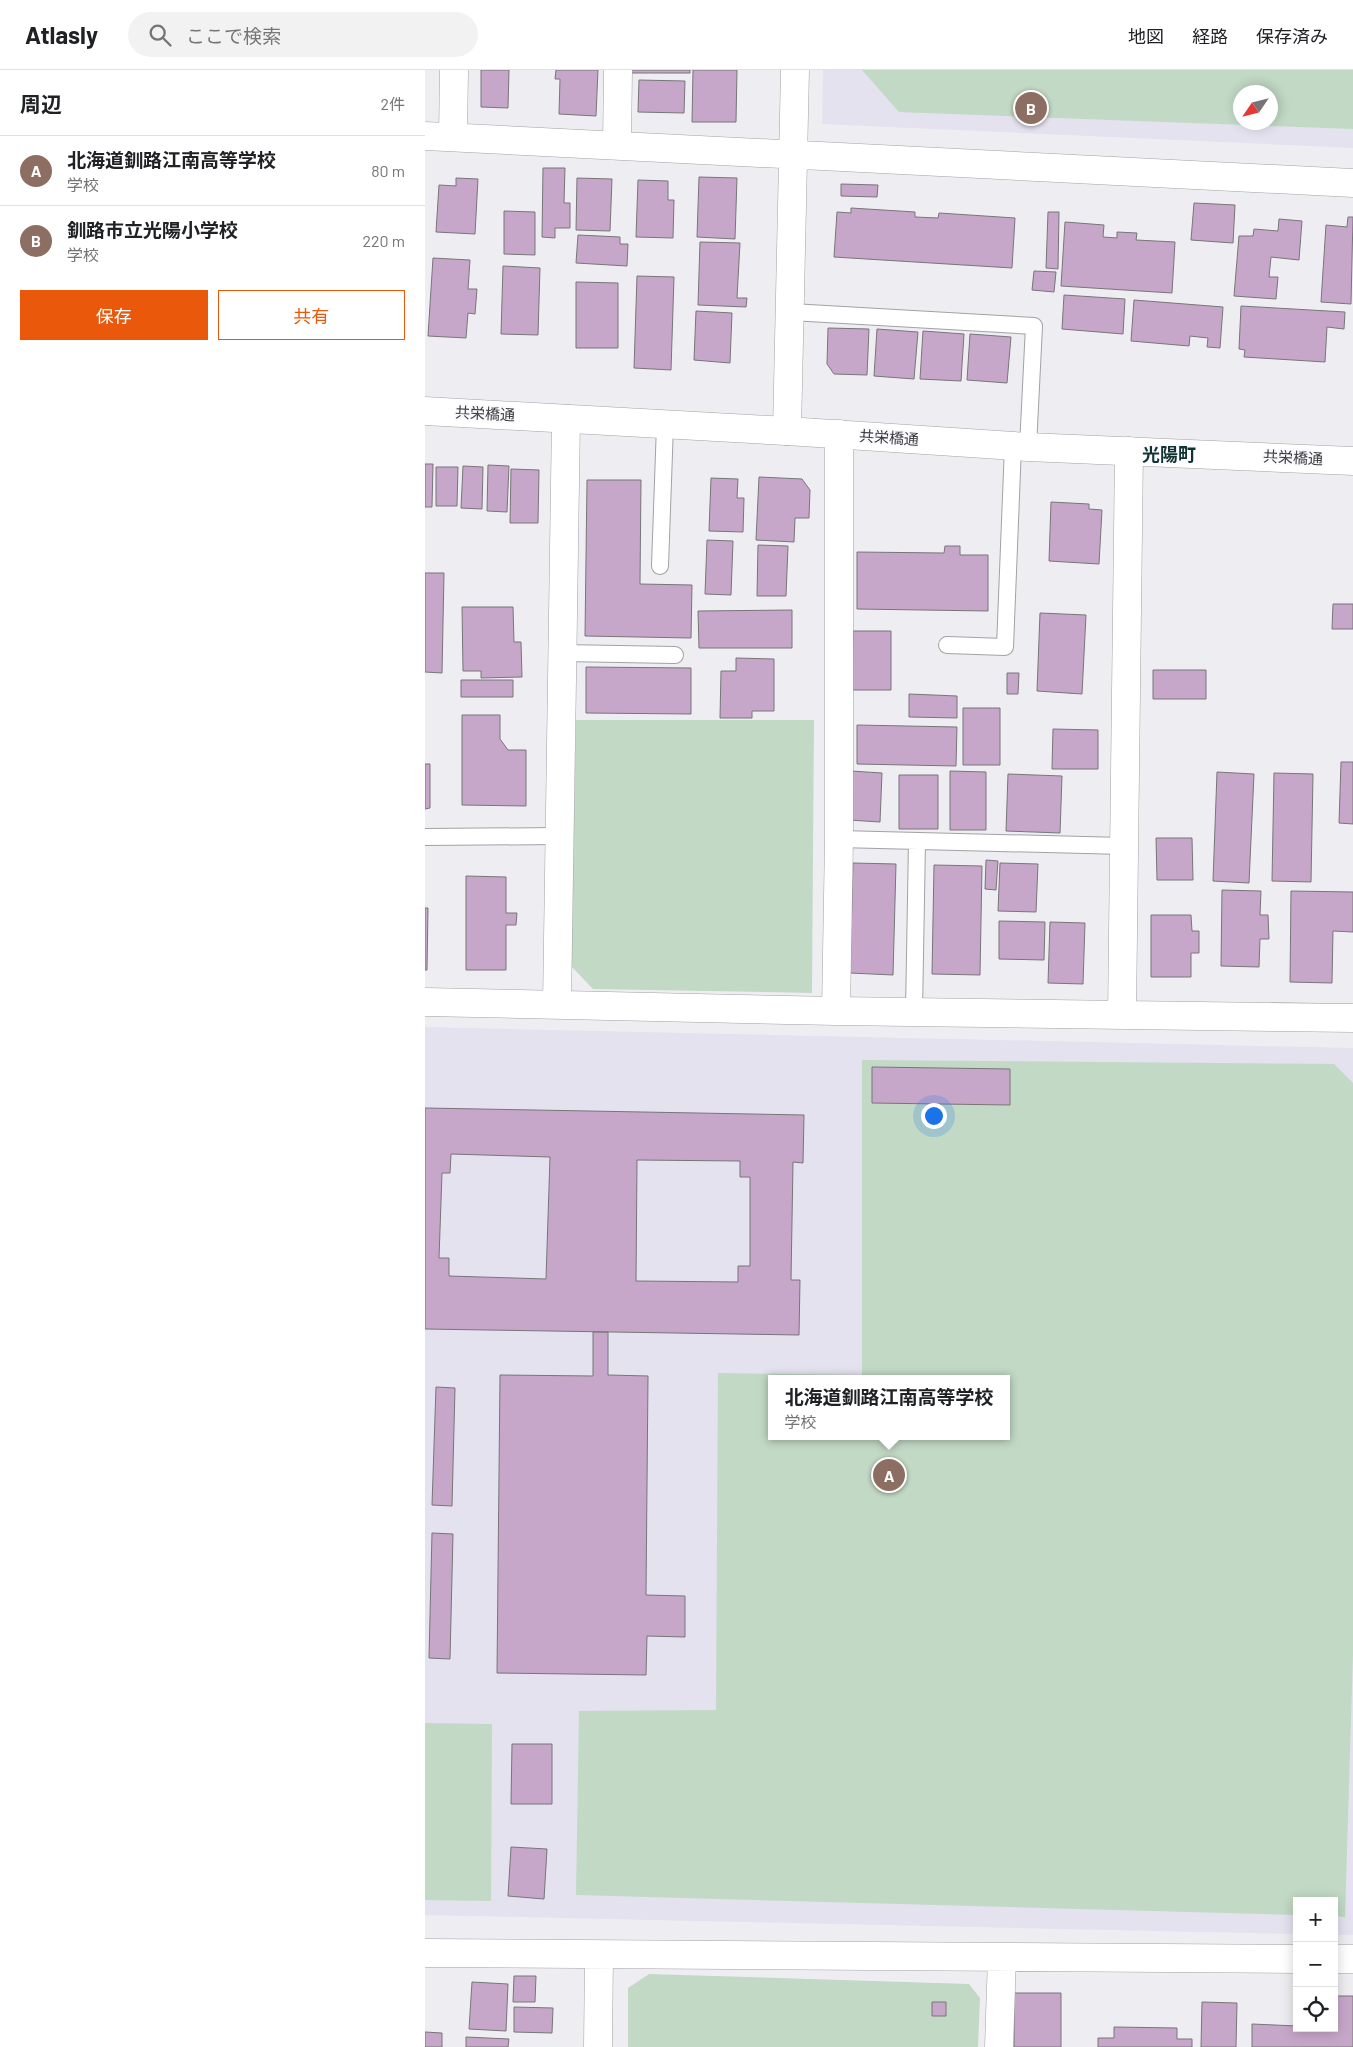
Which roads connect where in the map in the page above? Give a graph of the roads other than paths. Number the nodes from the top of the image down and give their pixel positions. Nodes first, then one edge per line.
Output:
1 (454, 70) edge
2 (618, 70) edge
3 (795, 70) edge
4 (425, 136) edge
5 (453, 138) junction
6 (617, 145) junction
7 (793, 154) junction
8 (1353, 183) edge
9 (791, 312) junction
10 (425, 411) edge
11 (566, 419) junction
12 (665, 425) junction
13 (787, 431) junction
14 (839, 434) junction
15 (1020, 446) junction
16 (1129, 451) junction
17 (1353, 461) edge
18 (660, 566) dead end
19 (947, 645) dead end
20 (562, 653) junction
21 (675, 655) dead end
22 (559, 836) junction
23 (425, 837) edge
24 (839, 839) junction
25 (917, 841) junction
26 (1124, 846) junction
27 (425, 1002) edge
28 (557, 1005) junction
29 (836, 1011) junction
30 (914, 1012) junction
31 (1122, 1015) junction
32 (1353, 1018) edge
33 (425, 1953) edge
34 (599, 1955) junction
35 (1002, 1957) junction
36 (1293, 1959) edge
37 (1338, 1959) edge
38 (1353, 1959) edge
39 (598, 2047) edge
40 (999, 2047) edge

1 - 5 street
2 - 6 street
3 - 7 street
4 - 5 street
5 - 6 street
6 - 7 street
7 - 8 street
7 - 9 street
9 - 13 street
9 - 15 lane
10 - 11 street, 共栄橋通
11 - 12 street, 共栄橋通
11 - 20 street
12 - 13 street, 共栄橋通
12 - 18 lane
13 - 14 street, 共栄橋通
14 - 15 street, 共栄橋通
14 - 24 street
15 - 16 street, 共栄橋通
15 - 19 lane
16 - 17 street, 共栄橋通
16 - 26 street
20 - 21 lane
20 - 22 street
22 - 23 lane
22 - 28 street
24 - 25 lane
24 - 29 street
25 - 26 lane
25 - 30 lane
26 - 31 street
27 - 28 street
28 - 29 street
29 - 30 street
30 - 31 street
31 - 32 street
33 - 34 street
34 - 35 street
34 - 39 street
35 - 36 street
35 - 40 street
37 - 38 street

